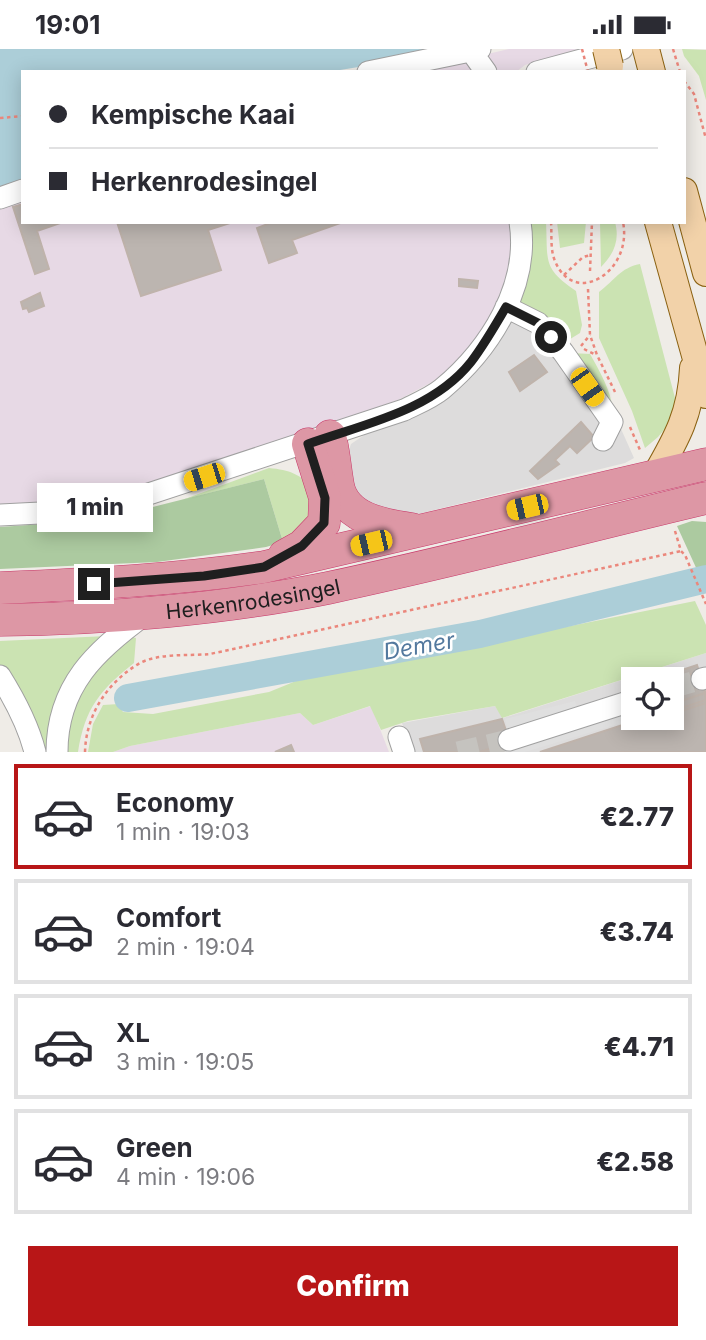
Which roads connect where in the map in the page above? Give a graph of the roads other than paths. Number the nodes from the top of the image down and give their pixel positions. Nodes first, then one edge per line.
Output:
1 (475, 50) edge
2 (608, 61) edge
3 (378, 70) edge
4 (485, 70) edge
5 (550, 70) edge
6 (21, 191) edge
7 (0, 198) edge
8 (686, 198) edge
9 (520, 224) edge
10 (659, 224) edge
11 (706, 273) edge
12 (506, 307) junction
13 (694, 349) junction
14 (706, 395) edge
15 (319, 440) junction
16 (603, 440) dead end
17 (706, 464) edge
18 (655, 476) junction
19 (706, 498) edge
20 (0, 515) edge
21 (424, 531) junction
22 (264, 567) junction
23 (0, 588) edge
24 (149, 612) junction
25 (0, 620) edge
26 (0, 675) edge
27 (621, 704) edge
28 (509, 740) tunnel mouth
29 (35, 752) edge
30 (57, 752) edge

1 - 3 street
1 - 4 street
2 - 5 street
6 - 7 street
8 - 11 main road
9 - 12 street
10 - 13 main road
12 - 15 street
12 - 16 street
13 - 14 main road
13 - 18 main road
15 - 20 street
15 - 21 highway
15 - 22 highway
17 - 18 highway, Herkenrodesingel
18 - 21 highway, Herkenrodesingel
19 - 24 highway, Herkenrodesingel
21 - 22 highway, Herkenrodesingel
22 - 23 highway, Herkenrodesingel
24 - 25 highway, Herkenrodesingel
24 - 30 street
26 - 29 street
27 - 28 street

